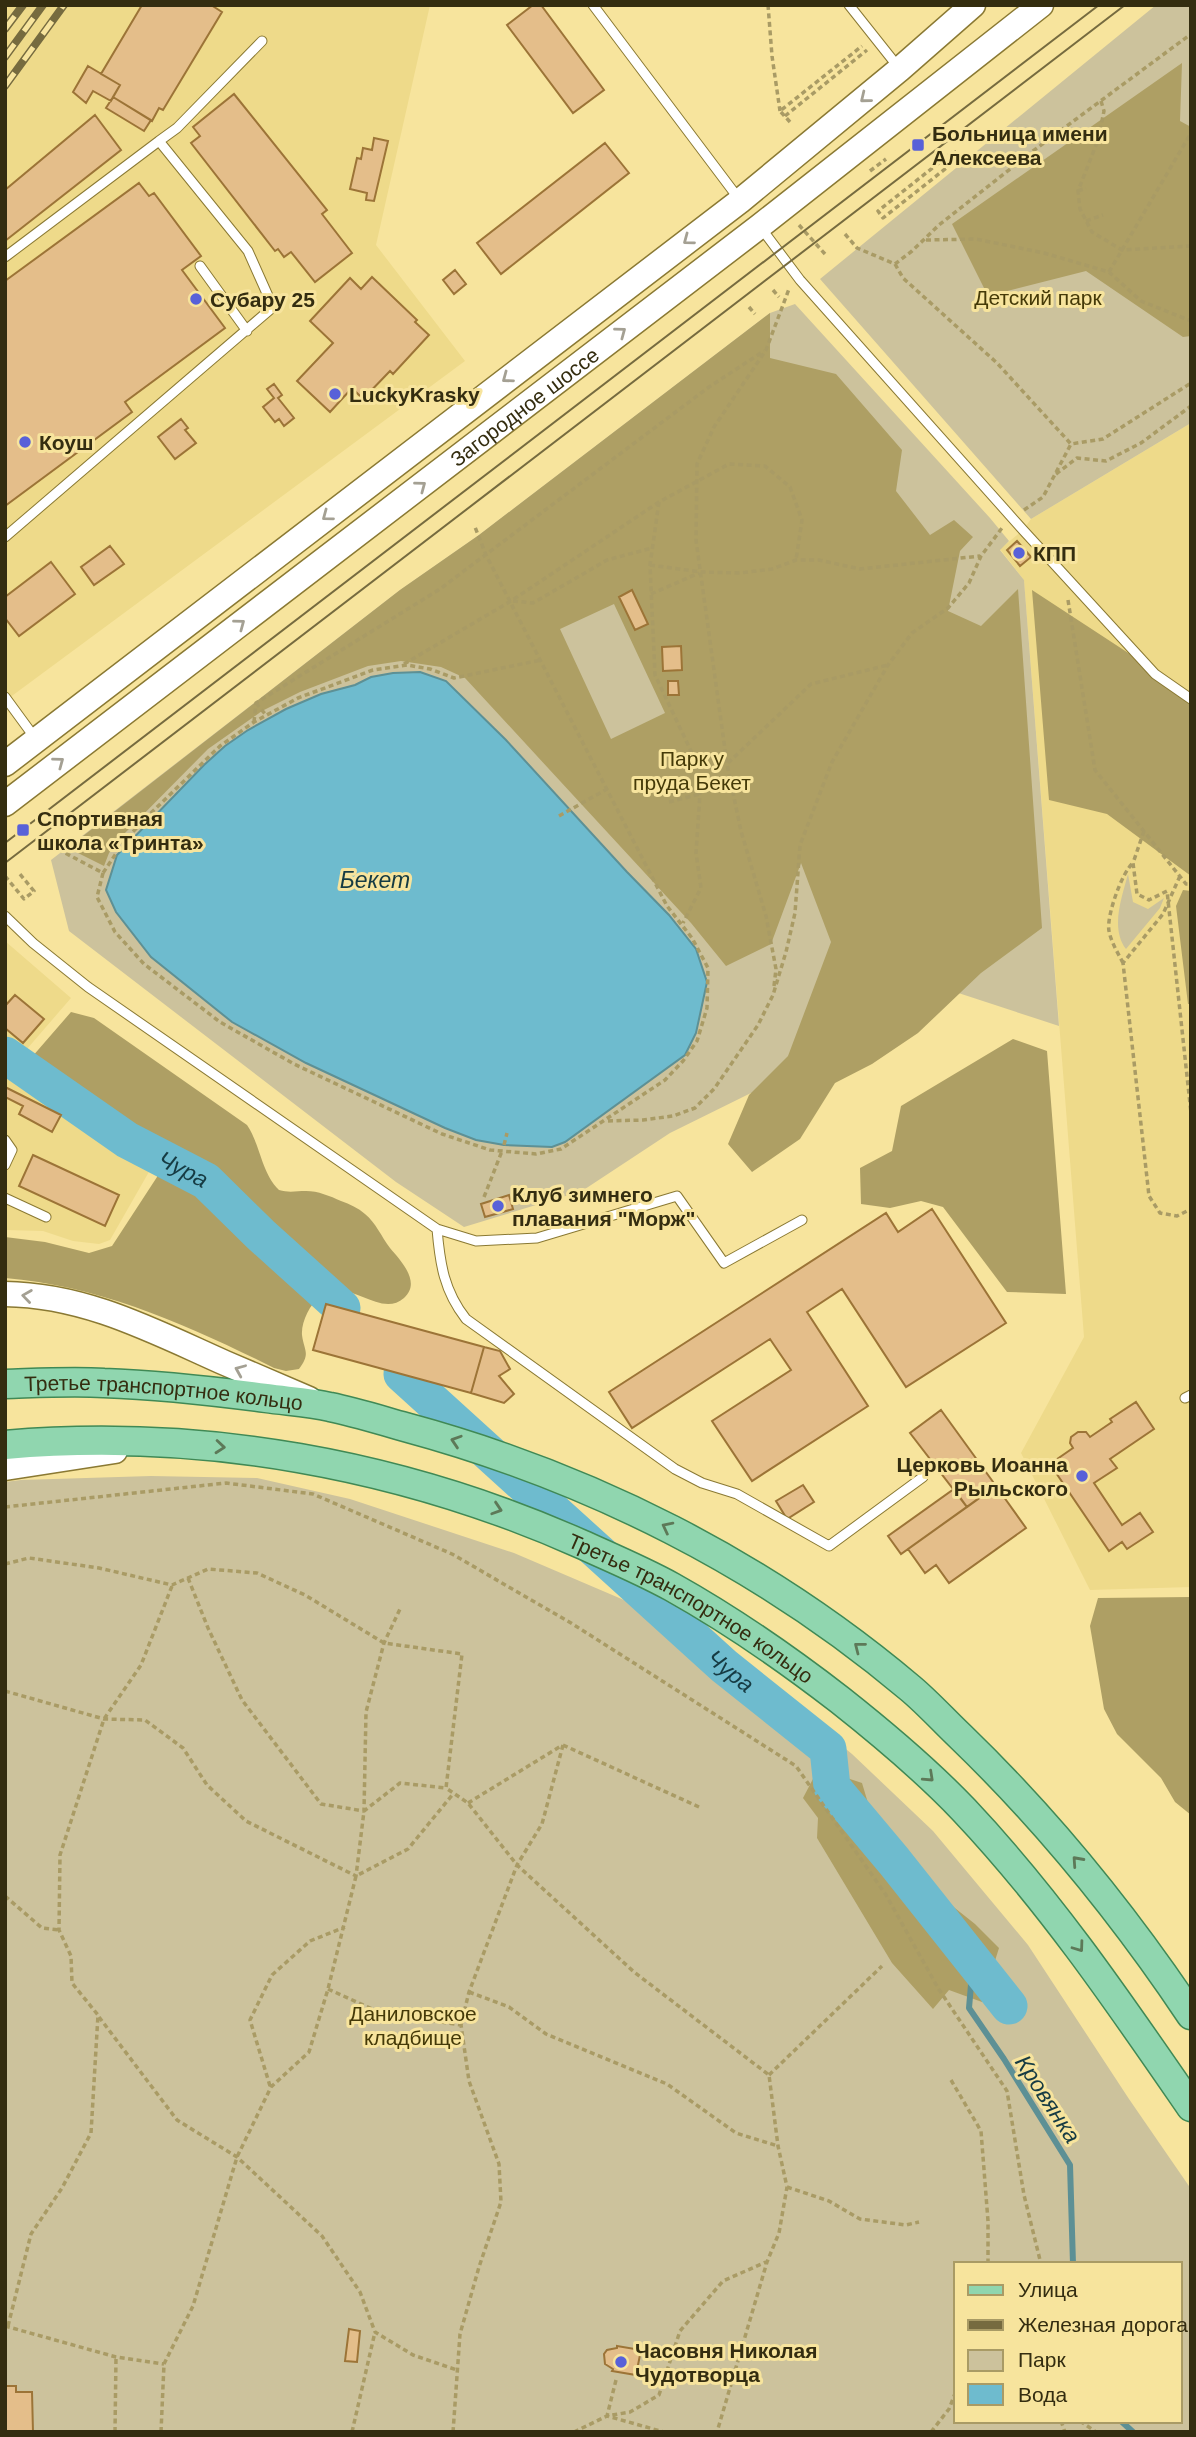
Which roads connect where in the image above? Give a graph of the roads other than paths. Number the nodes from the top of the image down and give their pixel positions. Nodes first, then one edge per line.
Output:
1 (593, 5) edge
2 (849, 5) edge
3 (973, 5) edge
4 (1041, 5) edge
5 (262, 41) dead end
6 (900, 69) junction
7 (159, 141) junction
8 (740, 201) junction
9 (760, 226) junction
10 (5, 257) edge
11 (200, 266) dead end
12 (247, 331) junction
13 (5, 537) edge
14 (5, 697) edge
15 (1191, 699) edge
16 (37, 739) junction
17 (5, 764) edge
18 (5, 804) edge
19 (5, 916) edge
20 (5, 1140) edge
21 (5, 1165) edge
22 (5, 1198) edge
23 (46, 1217) dead end
24 (802, 1220) dead end
25 (437, 1229) junction
26 (5, 1294) edge
27 (5, 1384) edge
28 (335, 1408) junction
29 (174, 1443) junction
30 (5, 1444) edge
31 (5, 1468) edge
32 (923, 1478) dead end
33 (1165, 1976) junction
34 (1191, 1997) edge
35 (1191, 2015) edge
36 (1191, 2107) edge

1 - 8 lane
2 - 6 lane
3 - 6 main road, Загородное шоссе
4 - 9 main road, Загородное шоссе
5 - 7 lane
6 -> 8 main road, Загородное шоссе
7 - 10 lane
7 - 12 lane
8 -> 16 main road, Загородное шоссе
9 - 15 lane
18 -> 9 main road, Загородное шоссе
11 - 12 lane
12 - 13 lane
14 - 16 lane
16 - 17 main road, Загородное шоссе
19 - 25 lane
20 - 21 lane
22 - 23 lane
24 - 25 lane
25 - 32 lane
28 -> 26 main road
27 - 28 main road, Третье транспортное кольцо
33 -> 28 main road, Третье транспортное кольцо
29 - 30 main road, Третье транспортное кольцо
29 - 31 main road
29 -> 36 main road, Третье транспортное кольцо
33 - 34 lane
33 - 35 main road, Третье транспортное кольцо

